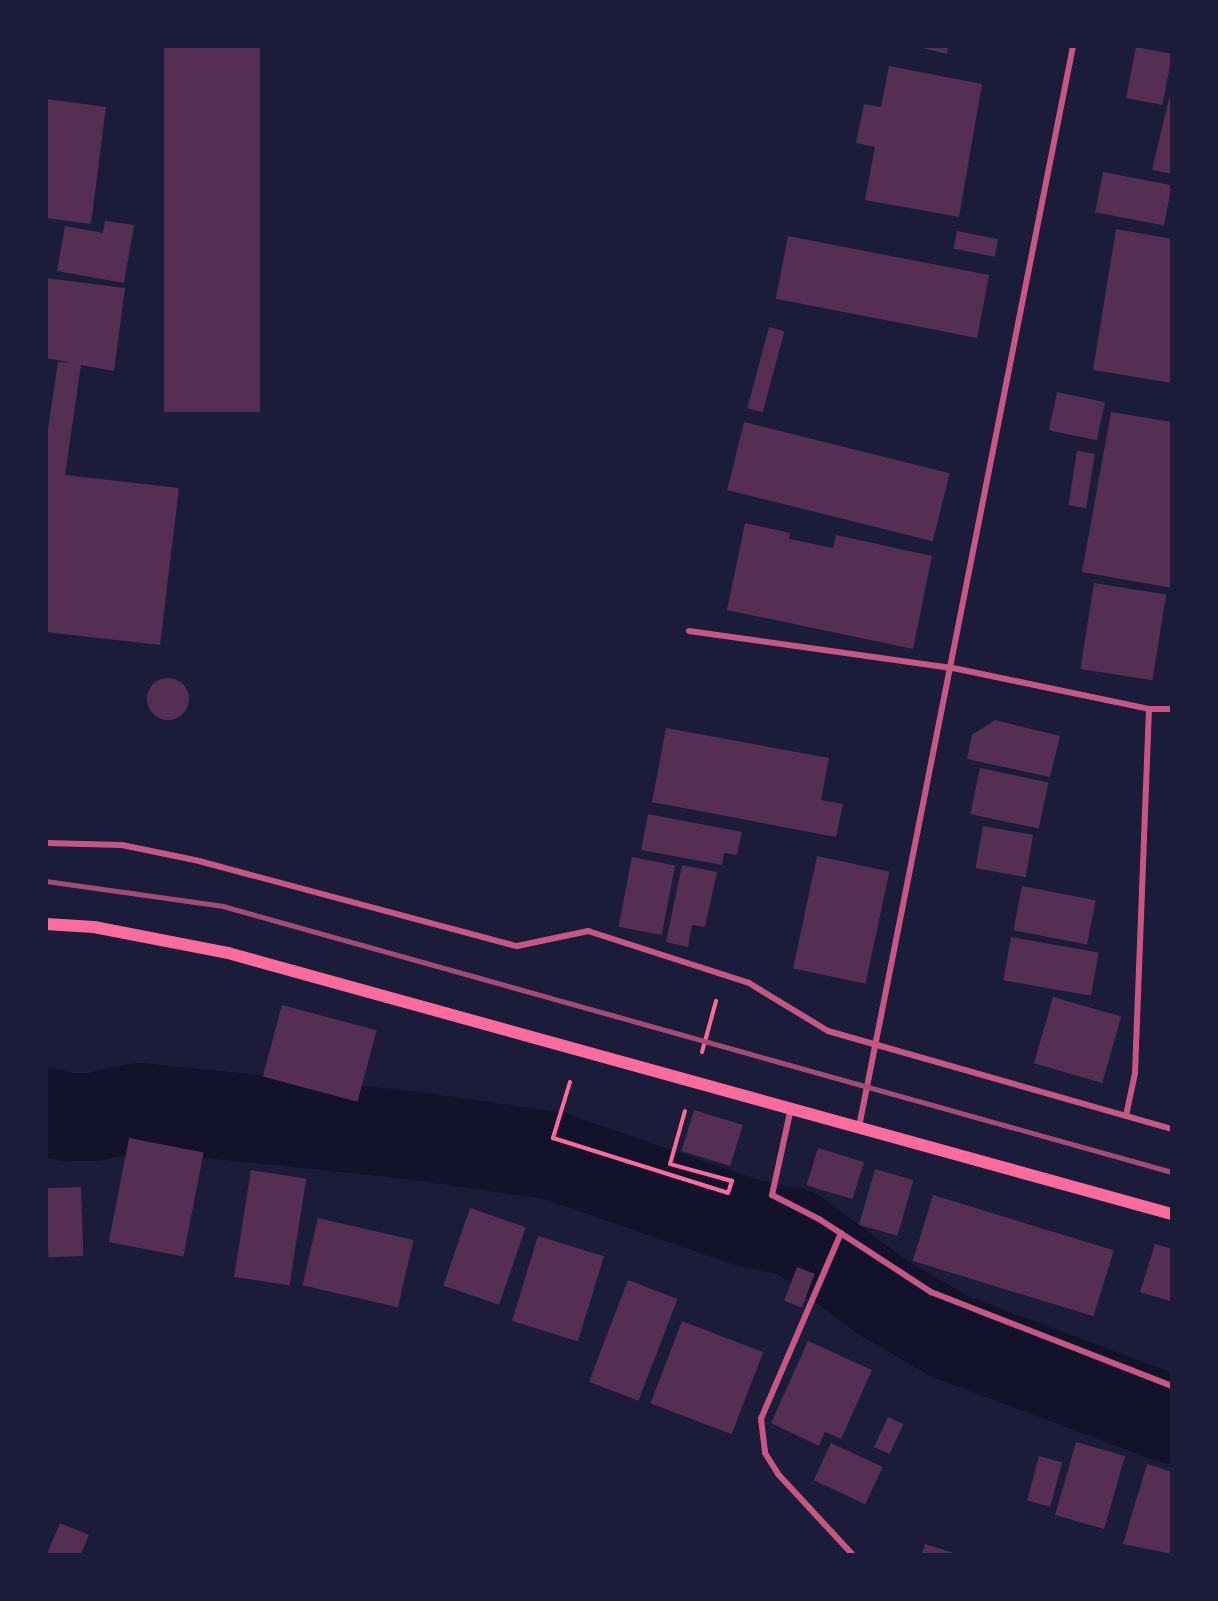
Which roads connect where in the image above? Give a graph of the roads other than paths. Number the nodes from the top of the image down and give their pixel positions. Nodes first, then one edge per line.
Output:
1 (1073, 46) edge
2 (689, 631) dead end
3 (953, 668) junction
4 (1149, 708) junction
5 (1172, 709) edge
6 (46, 843) edge
7 (46, 924) edge
8 (877, 1047) junction
9 (791, 1108) junction
10 (1126, 1116) junction
11 (859, 1127) junction
12 (1172, 1129) edge
13 (1172, 1214) edge
14 (841, 1233) junction
15 (1172, 1386) edge
16 (852, 1554) edge

1 - 3 street
2 - 3 street
3 - 4 street
3 - 8 street
4 - 5 street
4 - 10 street
6 - 8 street
7 - 9 main road
8 - 10 street
8 - 11 street
9 - 11 main road
9 - 14 street
10 - 12 street
11 - 13 main road
14 - 15 street
14 - 16 street

